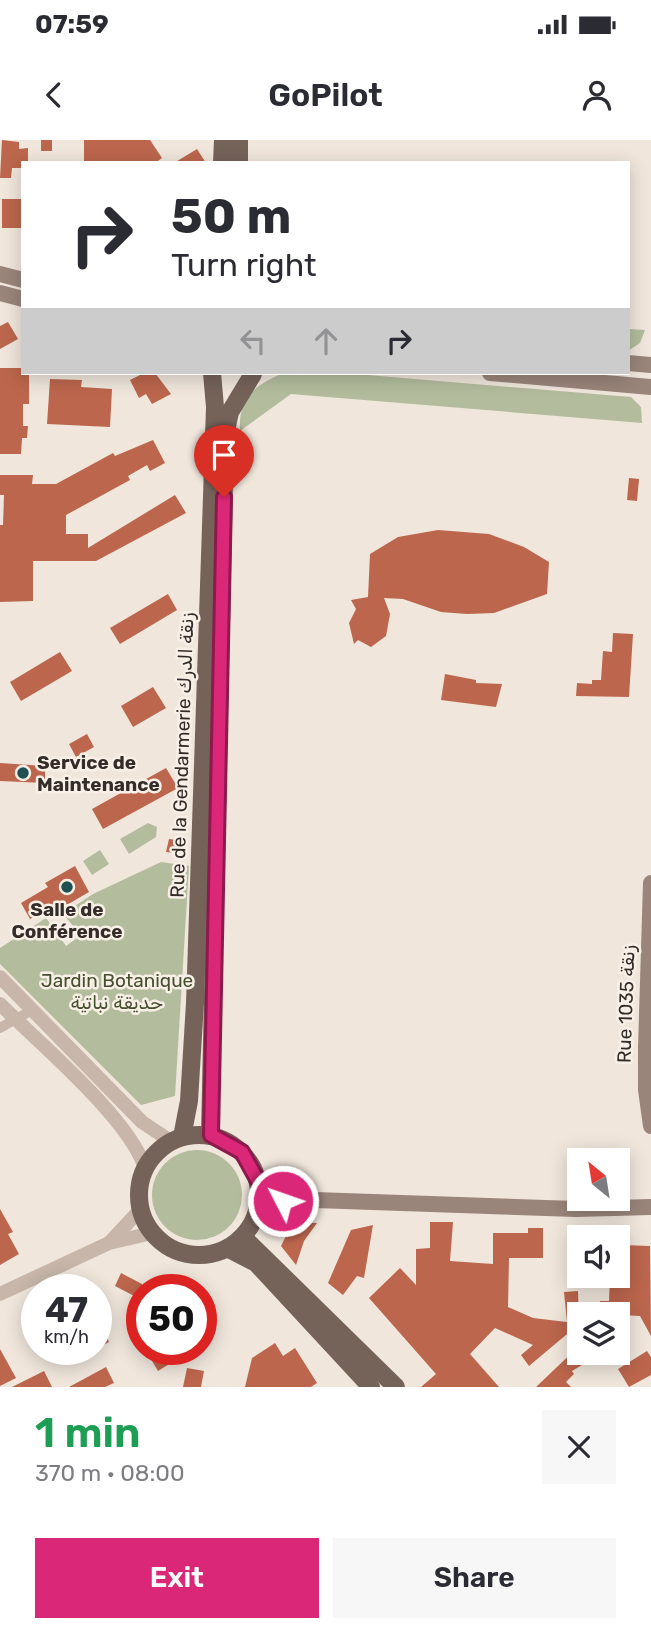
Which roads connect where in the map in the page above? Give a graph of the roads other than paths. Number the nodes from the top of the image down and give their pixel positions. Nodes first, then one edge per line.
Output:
1 (223, 140) edge
2 (239, 140) edge
3 (222, 161) edge
4 (239, 161) edge
5 (0, 274) edge
6 (21, 279) edge
7 (0, 293) edge
8 (21, 298) edge
9 (630, 363) edge
10 (651, 365) edge
11 (212, 375) edge
12 (252, 375) edge
13 (513, 375) edge
14 (651, 387) edge
15 (651, 883) edge
16 (0, 977) edge
17 (0, 1004) edge
18 (32, 1010) junction
19 (16, 1020) junction
20 (0, 1028) edge
21 (651, 1126) edge
22 (211, 1135) junction
23 (177, 1139) junction
24 (145, 1168) junction
25 (258, 1181) junction
26 (283, 1201) junction
27 (651, 1207) edge
28 (258, 1208) junction
29 (141, 1210) junction
30 (152, 1233) junction
31 (243, 1237) junction
32 (109, 1242) junction
33 (228, 1248) junction
34 (0, 1294) edge
35 (390, 1385) edge
36 (372, 1387) edge

1 - 3 main road
2 - 4 main road
5 - 6 main road
7 - 8 main road
9 - 10 main road
11 - 23 main road, Rue de la Gendarmerie زنقة الدرك
12 - 22 main road, Rue de la Gendarmerie زنقة الدرك
13 - 14 main road
15 - 21 main road, Rue 1035 زنقة
16 - 18 street
17 - 19 street
18 - 19 street
18 - 23 street
19 - 20 street
19 - 24 street
22 - 23 main road
22 - 25 main road
23 - 24 main road
24 - 29 main road
25 - 26 main road
25 - 28 main road
26 - 27 main road
26 - 28 main road
28 - 31 main road
29 - 30 main road
29 - 32 street
30 - 32 street
30 - 33 main road
31 - 33 main road
31 - 35 main road
32 - 34 street
33 - 36 main road

